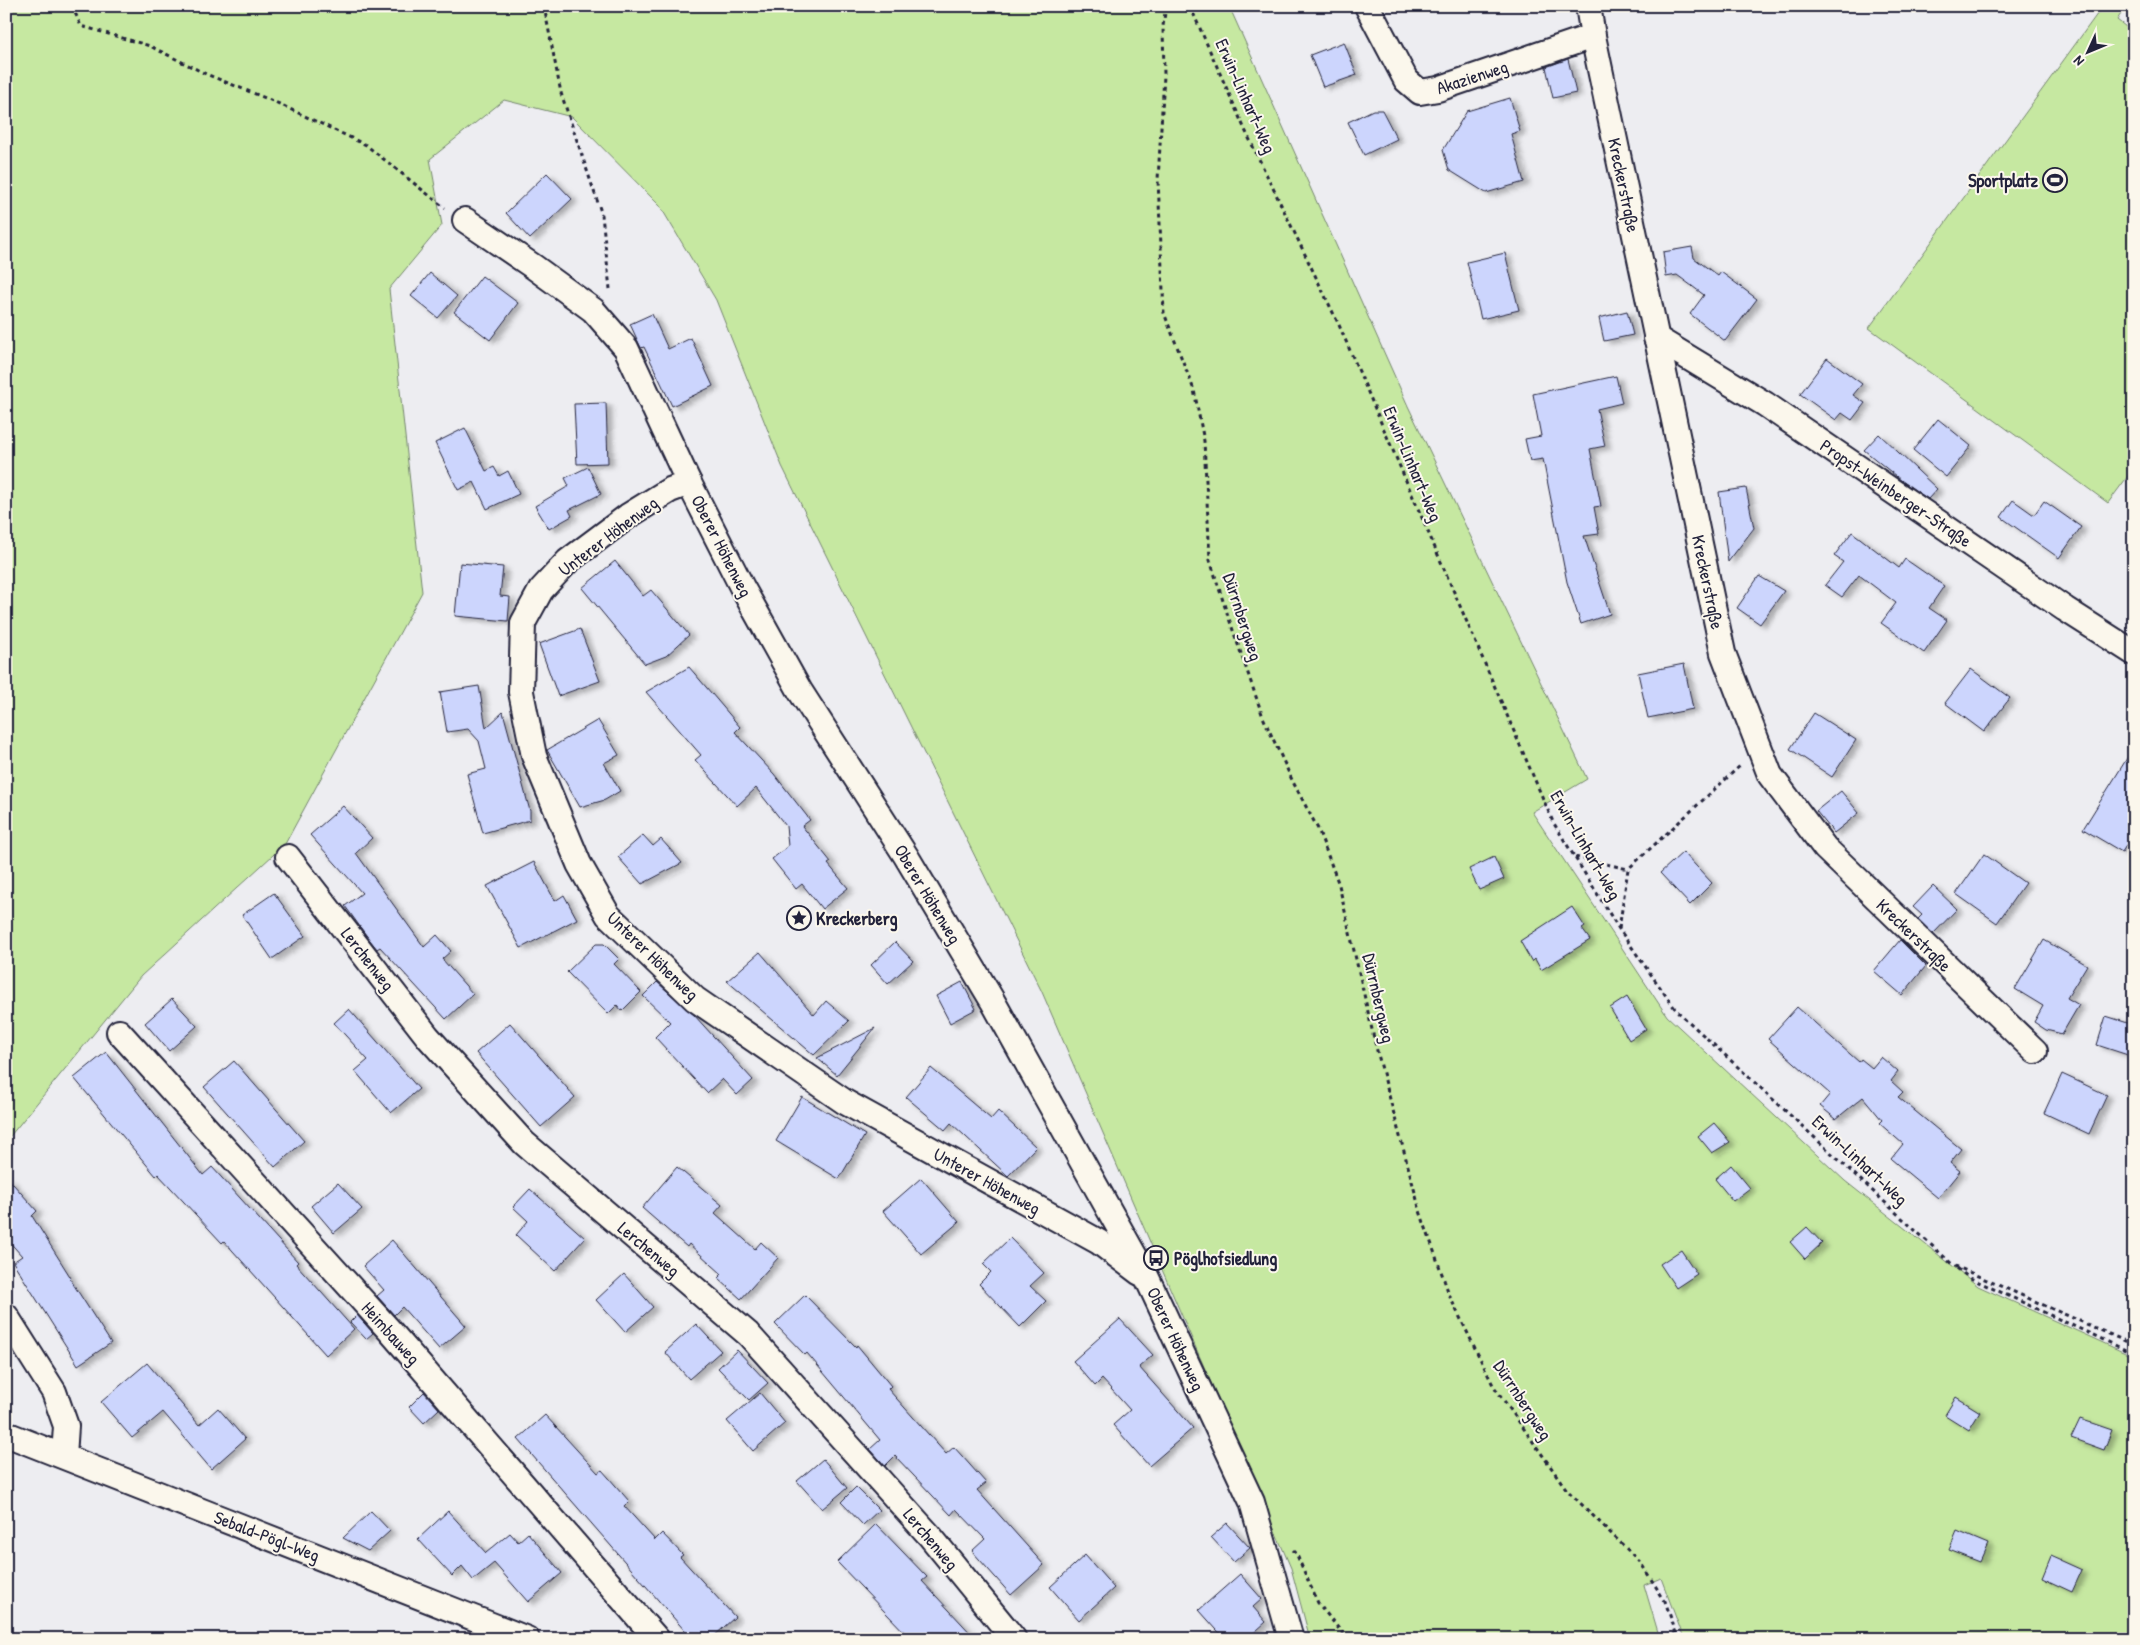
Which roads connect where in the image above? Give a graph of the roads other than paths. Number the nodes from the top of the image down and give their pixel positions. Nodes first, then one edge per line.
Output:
1 (1367, 6) edge
2 (1588, 6) edge
3 (1593, 36) junction
4 (465, 220) road end
5 (1656, 338) junction
6 (689, 483) junction
7 (2134, 653) edge
8 (288, 857) dead end
9 (119, 1032) dead end
10 (2035, 1051) dead end
11 (1147, 1278) junction
12 (6, 1316) edge
13 (6, 1434) edge
14 (64, 1456) junction
15 (527, 1639) edge
16 (657, 1639) edge
17 (1014, 1639) edge
18 (1291, 1639) edge

1 - 3 street, Akazienweg
2 - 3 street, Kreckerstraße
3 - 5 street, Kreckerstraße
4 - 6 street, Oberer Höhenweg
5 - 7 street, Propst-Weinberger-Straße
5 - 10 street, Kreckerstraße
6 - 11 street, Oberer Höhenweg
6 - 11 street, Unterer Höhenweg
8 - 17 street, Lerchenweg
9 - 16 street, Heimbauweg
11 - 18 street, Oberer Höhenweg
12 - 14 street
13 - 14 street, Sebald-Pögl-Weg
14 - 15 street, Sebald-Pögl-Weg

